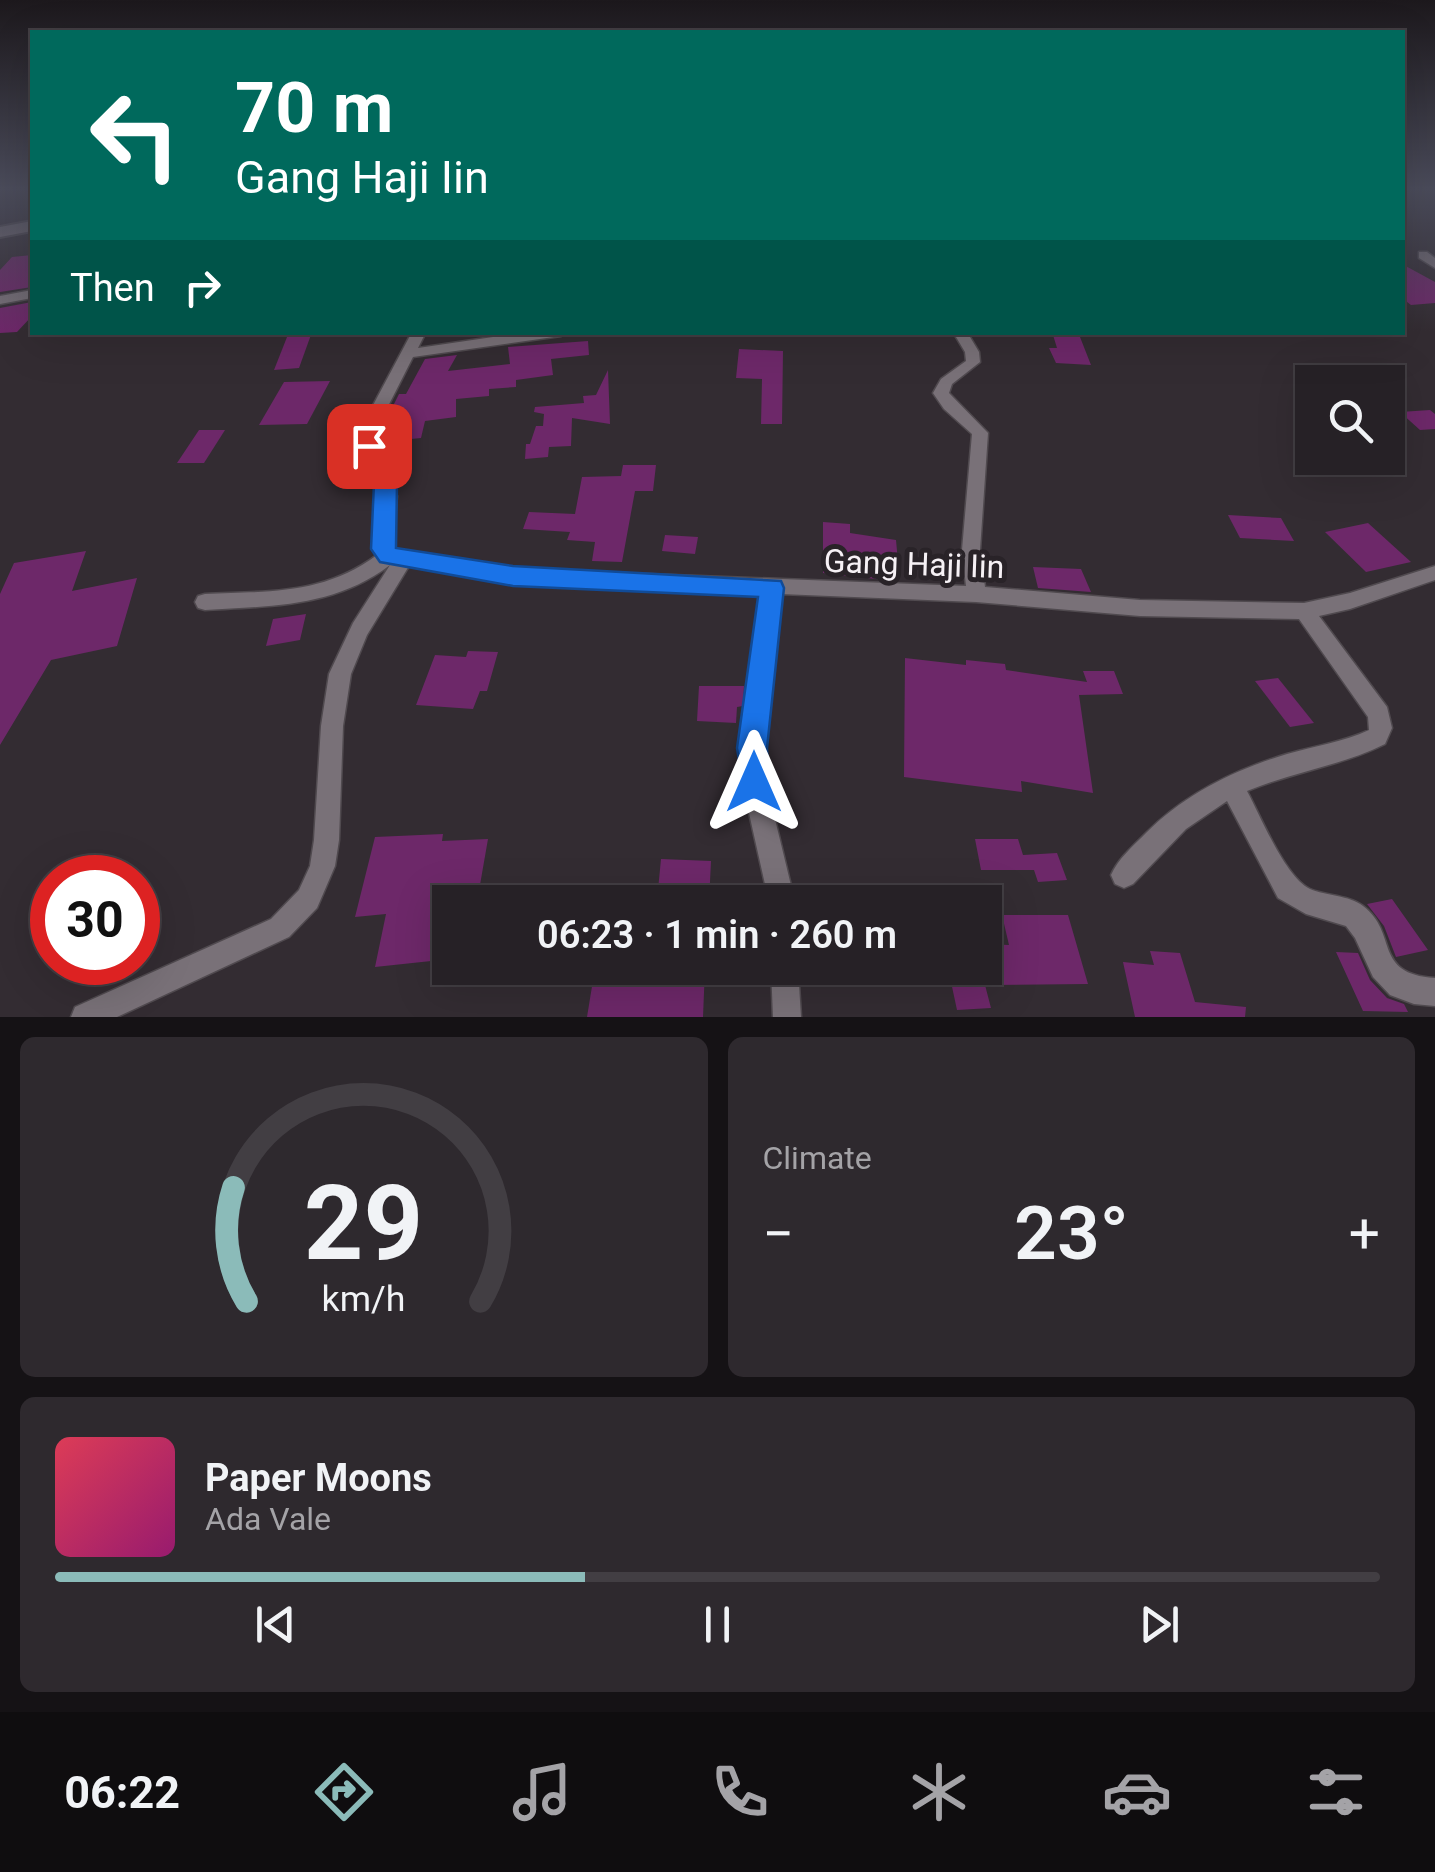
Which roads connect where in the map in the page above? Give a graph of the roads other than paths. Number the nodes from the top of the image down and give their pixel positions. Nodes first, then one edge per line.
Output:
1 (1422, 254) dead end
2 (1435, 264) edge
3 (30, 294) edge
4 (0, 300) edge
5 (417, 335) edge
6 (540, 335) edge
7 (962, 335) edge
8 (407, 354) junction
9 (396, 558) junction
10 (1435, 573) edge
11 (772, 588) junction
12 (976, 594) junction
13 (205, 602) dead end
14 (1304, 610) junction
15 (1232, 787) junction
16 (1124, 875) dead end
17 (778, 885) edge
18 (785, 985) edge
19 (1435, 992) edge
20 (85, 1017) edge
21 (787, 1017) edge

1 - 2 street
3 - 4 street
5 - 8 street
6 - 8 street
7 - 12 street
8 - 9 street
9 - 11 street, Gang Haji Iin
9 - 13 street
9 - 20 street
10 - 14 street, Gang Haji Iin
11 - 12 street, Gang Haji Iin
11 - 17 street
12 - 14 street, Gang Haji Iin
14 - 15 street
15 - 16 street
15 - 19 street
18 - 21 street

